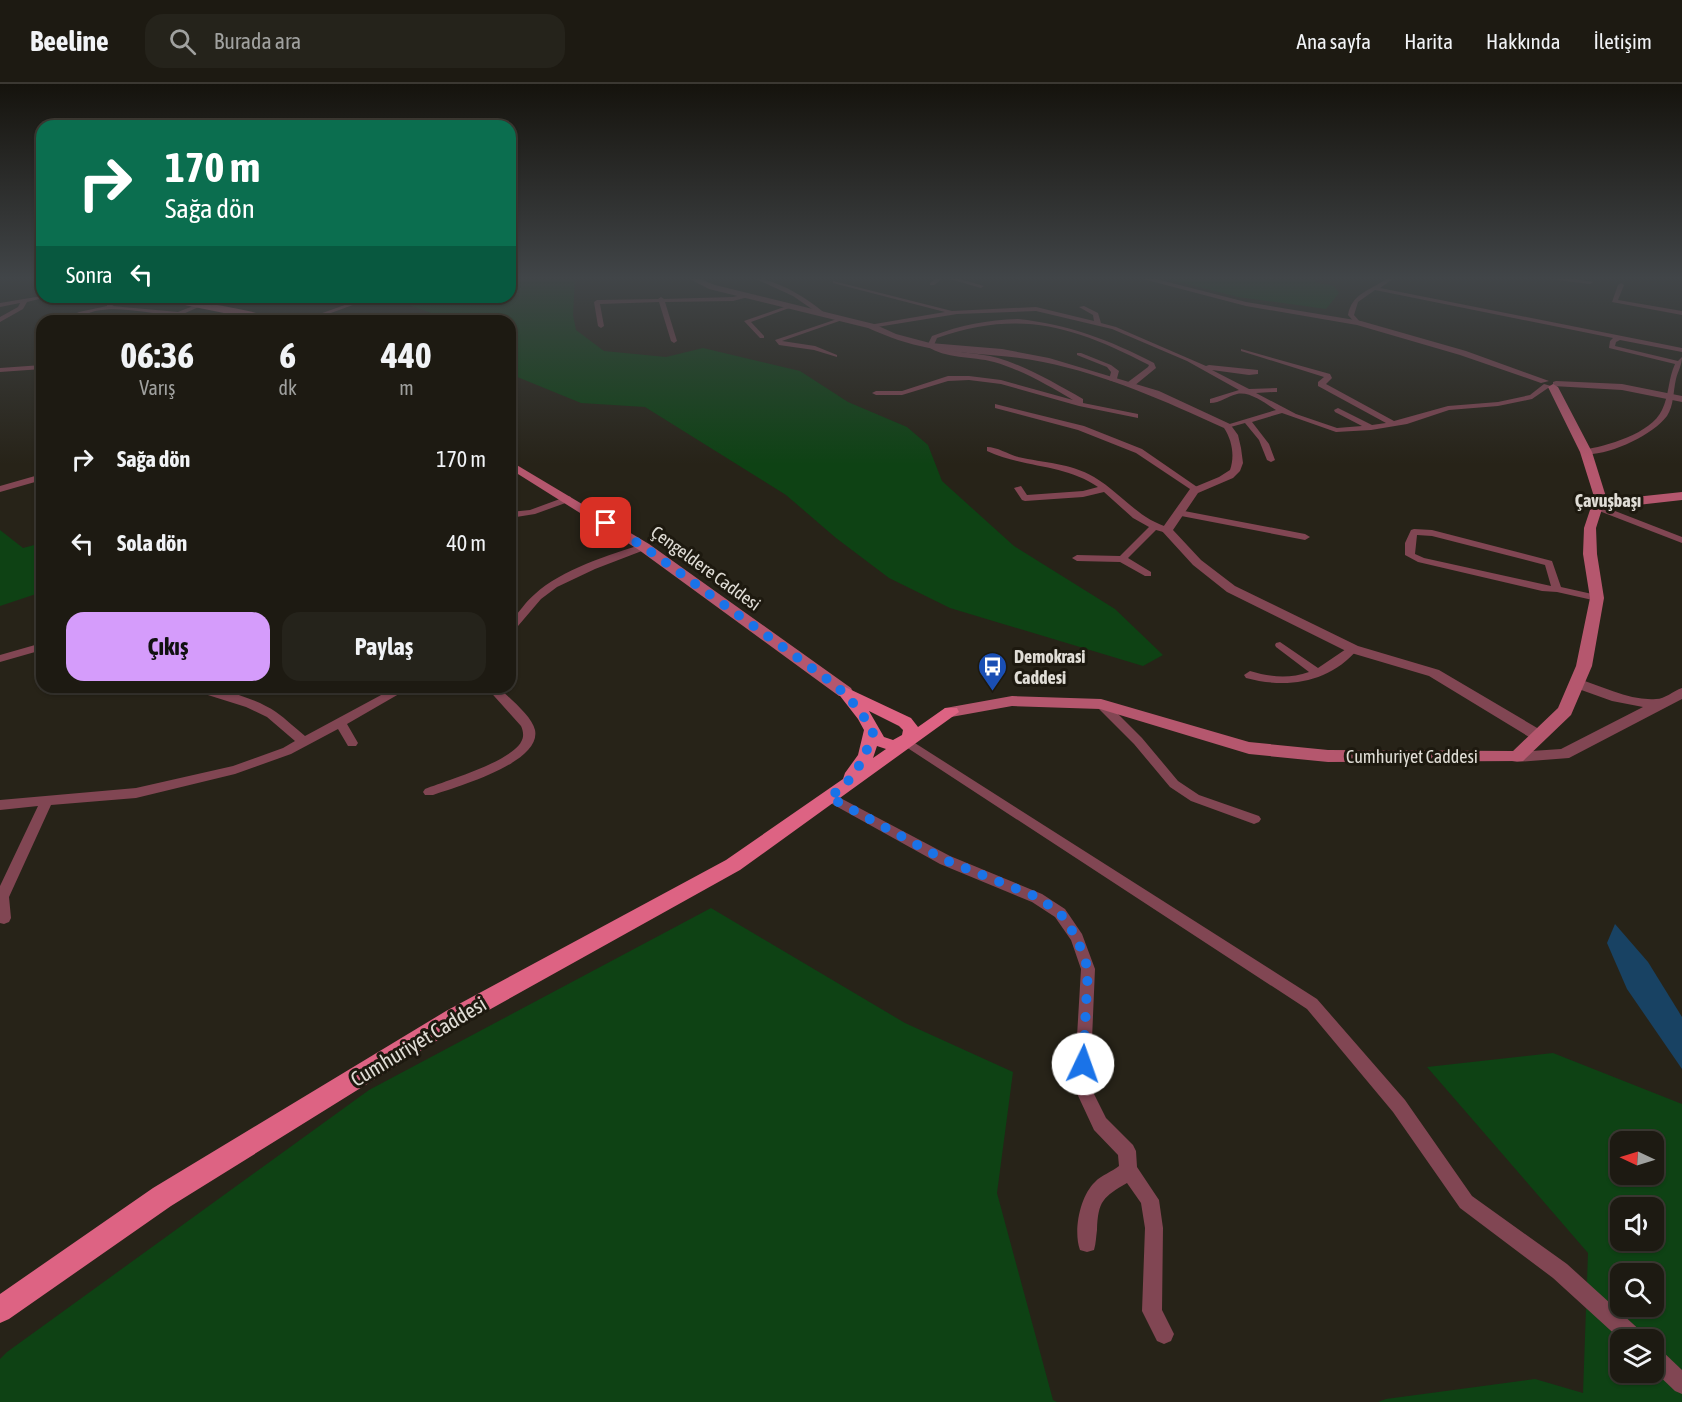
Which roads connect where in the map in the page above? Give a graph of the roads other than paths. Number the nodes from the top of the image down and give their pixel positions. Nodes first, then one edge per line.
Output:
1 (778, 341) edge
2 (910, 341) edge
3 (932, 341) edge
4 (1098, 341) edge
5 (1141, 341) edge
6 (1419, 341) edge
7 (1613, 341) edge
8 (1631, 341) edge
9 (930, 346) junction
10 (1243, 350) dead end
11 (1682, 350) edge
12 (1079, 354) dead end
13 (835, 356) dead end
14 (1188, 360) junction
15 (1681, 361) edge
16 (36, 367) edge
17 (0, 370) edge
18 (1255, 372) dead end
19 (1113, 380) junction
20 (1131, 384) junction
21 (1550, 384) junction
22 (1274, 390) dead end
23 (1246, 391) junction
24 (876, 393) dead end
25 (1669, 396) junction
26 (1682, 399) edge
27 (1213, 401) dead end
28 (1079, 404) junction
29 (998, 406) dead end
30 (1338, 410) dead end
31 (1282, 411) junction
32 (1135, 416) dead end
33 (1247, 421) junction
34 (1393, 424) junction
35 (1227, 426) junction
36 (1371, 428) junction
37 (990, 449) dead end
38 (1586, 452) junction
39 (1271, 460) dead end
40 (516, 468) edge
41 (36, 479) edge
42 (1018, 488) dead end
43 (0, 489) edge
44 (1104, 489) junction
45 (1196, 489) junction
46 (1682, 496) edge
47 (568, 499) junction
48 (1599, 506) junction
49 (1179, 513) junction
50 (516, 514) edge
51 (1153, 528) junction
52 (1167, 530) junction
53 (1305, 537) dead end
54 (1682, 540) edge
55 (644, 547) junction
56 (1077, 558) dead end
57 (1122, 559) junction
58 (1148, 574) dead end
59 (1557, 589) junction
60 (1597, 598) junction
61 (516, 623) edge
62 (1280, 645) dead end
63 (36, 648) edge
64 (1353, 649) junction
65 (0, 659) edge
66 (1317, 672) junction
67 (1250, 675) dead end
68 (1578, 684) junction
69 (844, 692) junction
70 (215, 693) edge
71 (394, 693) edge
72 (497, 693) edge
73 (1682, 693) edge
74 (1101, 704) junction
75 (1661, 704) junction
76 (951, 712) junction
77 (899, 720) junction
78 (340, 722) junction
79 (873, 732) junction
80 (1539, 736) junction
81 (304, 742) junction
82 (907, 742) junction
83 (352, 743) dead end
84 (1516, 757) junction
85 (429, 792) dead end
86 (837, 792) junction
87 (46, 802) junction
88 (2, 806) edge
89 (1254, 819) dead end
90 (4, 918) dead end
91 (1128, 1170) junction
92 (1087, 1243) dead end
93 (0, 1310) edge
94 (1624, 1329) edge
95 (1164, 1334) dead end
96 (1664, 1367) edge
97 (1682, 1384) edge

1 - 13 street
2 - 9 street
3 - 9 street
4 - 20 street
5 - 14 street
6 - 21 street
7 - 15 street
8 - 11 street
9 - 19 street
9 - 28 street
10 - 34 street
12 - 19 street
14 - 18 street
14 - 23 street
15 - 25 street
16 - 17 street
19 - 20 street
20 - 35 street
21 - 25 street
21 - 34 street
21 - 38 main road
22 - 23 street
23 - 27 street
23 - 31 street
24 - 28 street
25 - 26 street
25 - 38 street
28 - 32 street
29 - 45 street
30 - 36 street
31 - 33 street
31 - 36 street
33 - 35 street
33 - 39 street
34 - 36 street
35 - 45 street
37 - 44 street
38 - 48 main road
40 - 47 main road, Çengeldere Caddesi
41 - 43 street
42 - 44 street
44 - 51 street
45 - 49 street
46 - 48 main road
47 - 50 street
47 - 55 main road, Çengeldere Caddesi
48 - 54 street
48 - 60 main road
49 - 52 street
49 - 53 street
51 - 52 street
51 - 57 street
52 - 64 street
55 - 61 street
55 - 69 main road, Çengeldere Caddesi
56 - 57 street
57 - 58 street
59 - 59 street
59 - 60 street
60 - 68 main road
62 - 66 street
63 - 65 street
64 - 66 street
64 - 80 street
66 - 67 street
68 - 75 street
68 - 80 main road
69 - 77 main road
69 - 79 main road
70 - 81 street
71 - 78 street
72 - 85 street
73 - 75 street
74 - 76 main road, Cumhuriyet Caddesi
74 - 84 main road, Cumhuriyet Caddesi
74 - 89 street
75 - 84 street
76 - 77 main road
76 - 82 main road, Cumhuriyet Caddesi
77 - 79 main road
77 - 82 main road
78 - 81 street
78 - 83 street
79 - 82 main road
79 - 86 main road
80 - 84 main road
81 - 87 street
82 - 86 main road, Cumhuriyet Caddesi
82 - 94 street
86 - 91 street
86 - 93 main road, Cumhuriyet Caddesi
87 - 88 street
87 - 90 street
91 - 92 street
91 - 95 street
96 - 97 street

